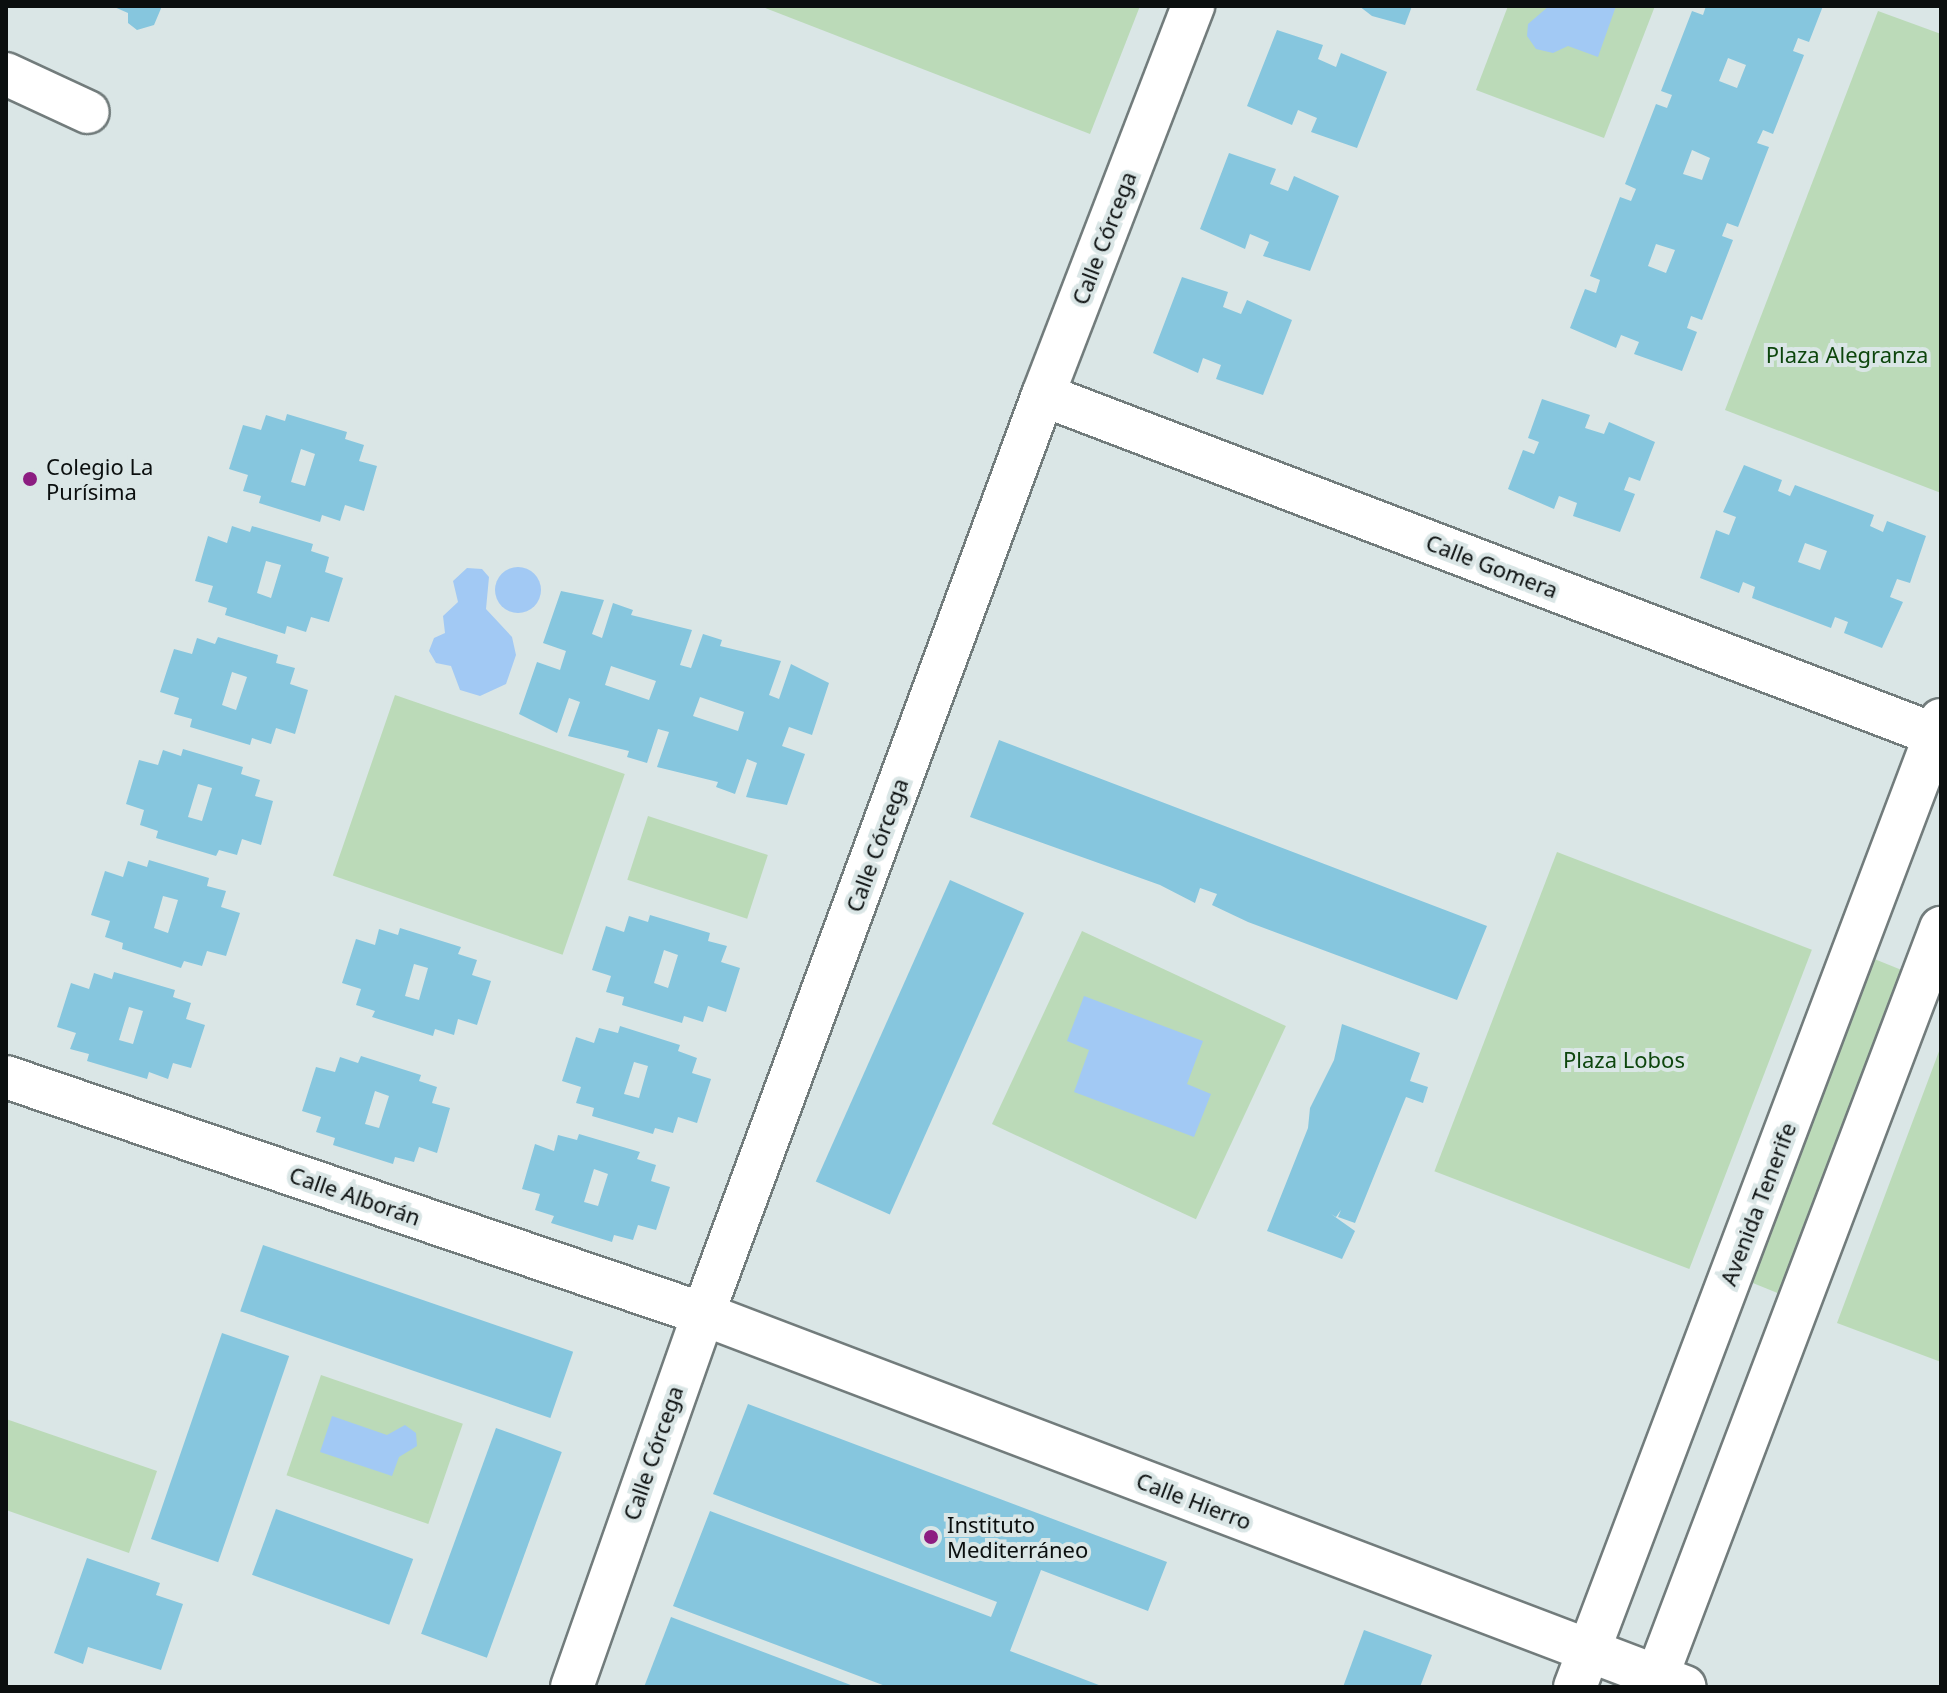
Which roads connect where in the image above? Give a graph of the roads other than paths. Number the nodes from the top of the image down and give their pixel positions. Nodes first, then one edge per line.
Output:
1 (1193, 6) edge
2 (6, 74) edge
3 (88, 112) dead end
4 (1043, 395) junction
5 (1939, 731) edge
6 (1941, 928) edge
7 (6, 1077) edge
8 (703, 1314) junction
9 (1582, 1669) edge
10 (1665, 1683) edge
11 (572, 1687) edge

1 - 4 street, Calle Córcega
2 - 3 street
4 - 5 street, Calle Gomera
4 - 8 street, Calle Córcega
5 - 9 street, Avenida Tenerife
6 - 10 street
7 - 8 street, Calle Alborán
8 - 9 street, Calle Hierro
8 - 11 street, Calle Córcega
9 - 10 street, Calle Hierro

